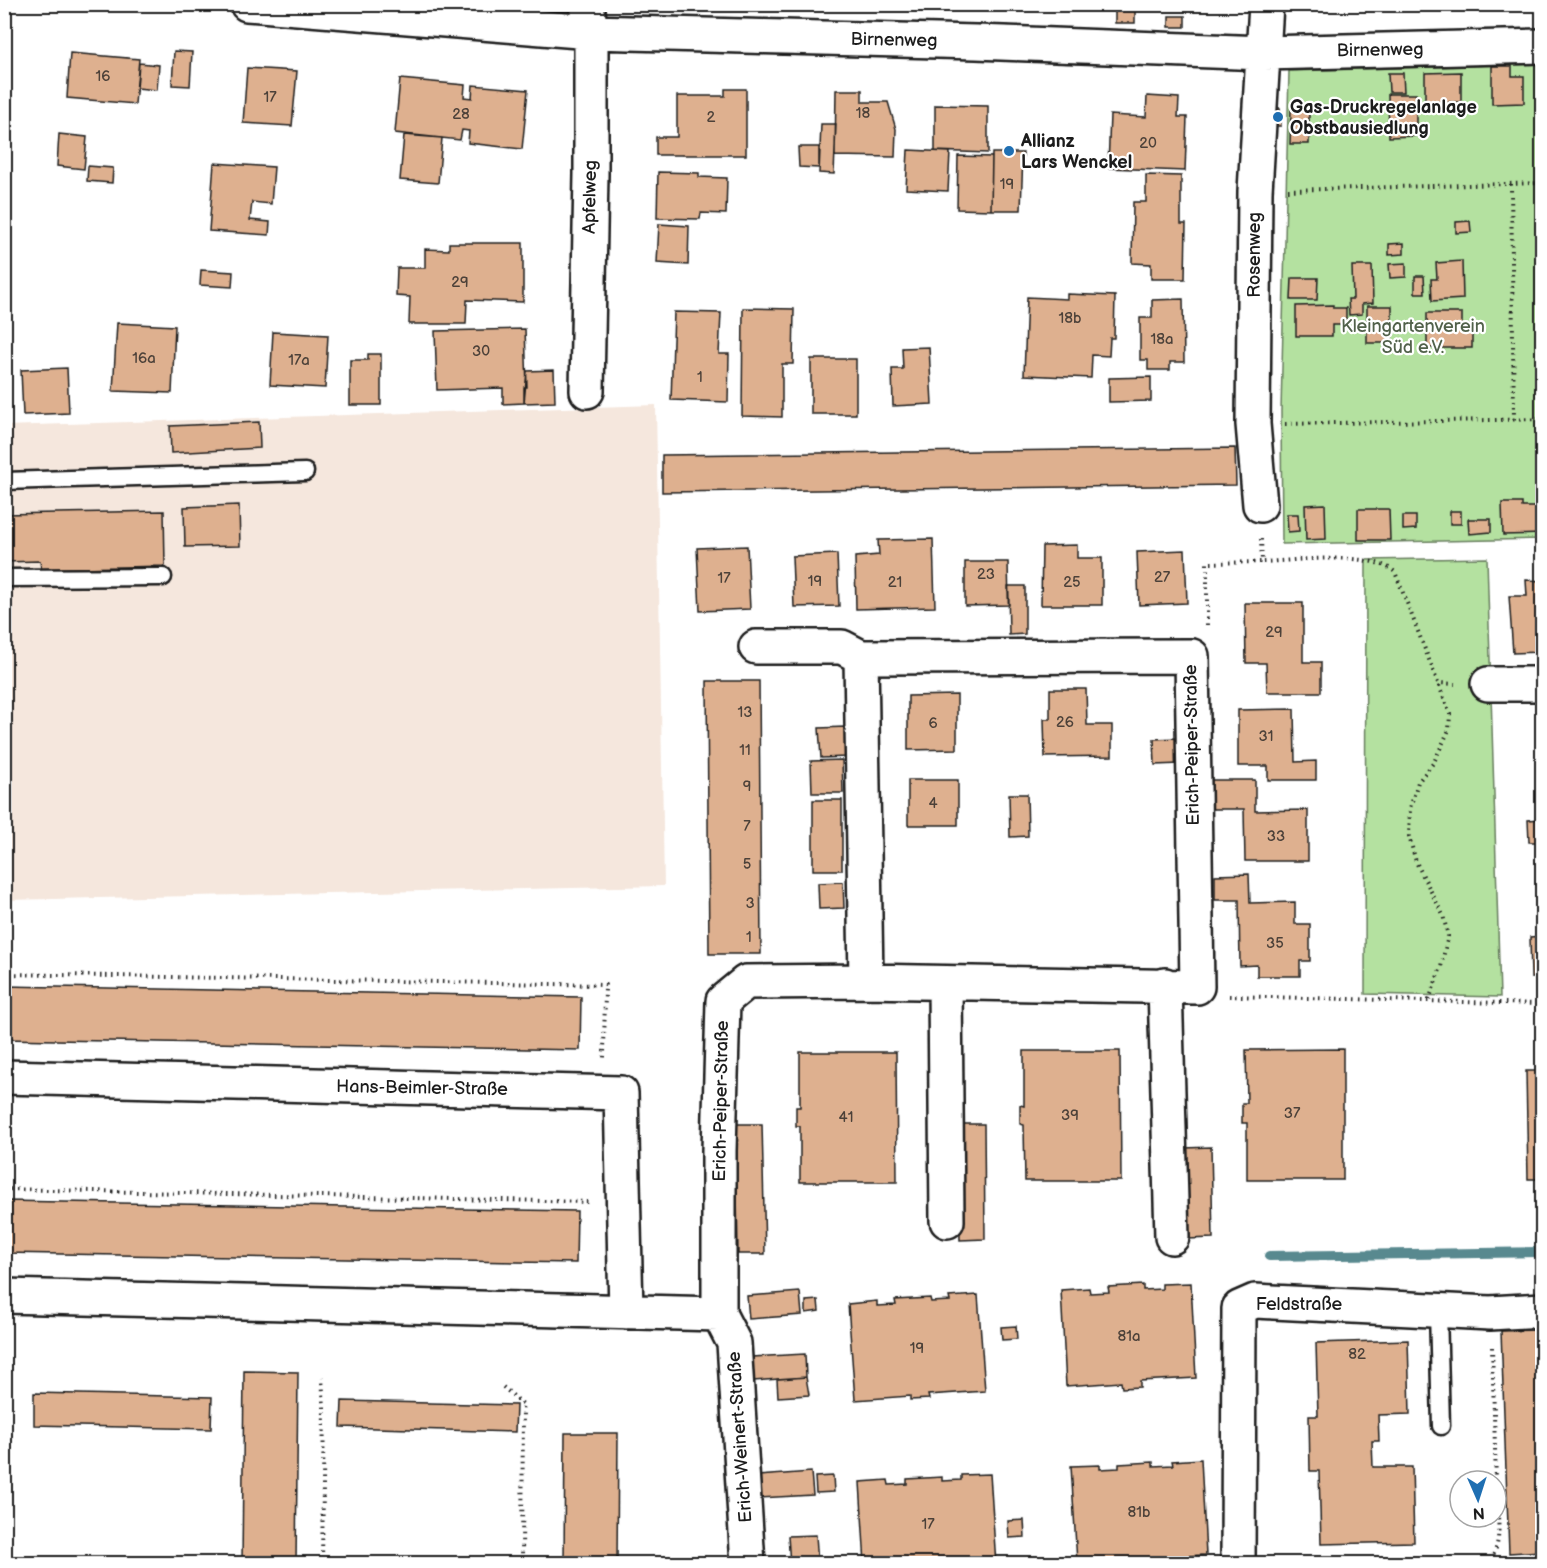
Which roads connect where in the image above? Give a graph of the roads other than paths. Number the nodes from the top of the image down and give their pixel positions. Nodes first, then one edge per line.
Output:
1 (247, 4) edge
2 (1266, 4) edge
3 (589, 18) edge
4 (1542, 46) edge
5 (1264, 53) junction
6 (587, 391) dead end
7 (304, 472) dead end
8 (4, 481) edge
9 (1260, 506) road end
10 (163, 577) dead end
11 (4, 578) edge
12 (756, 647) dead end
13 (861, 657) junction
14 (1488, 684) road end
15 (1542, 684) edge
16 (866, 981) junction
17 (945, 983) junction
18 (1181, 986) junction
19 (4, 1077) edge
20 (947, 1221) dead end
21 (1172, 1237) dead end
22 (4, 1296) edge
23 (1438, 1311) junction
24 (1542, 1311) edge
25 (626, 1312) junction
26 (719, 1314) junction
27 (1441, 1426) dead end
28 (748, 1563) edge
29 (1238, 1563) edge

1 - 3 street, Birnenweg
2 - 5 street, Rosenweg
3 - 5 street, Birnenweg
3 - 6 street, Apfelweg
4 - 5 street, Birnenweg
5 - 9 street, Rosenweg
7 - 8 lane
10 - 11 lane
12 - 13 street, Erich-Peiper-Straße
13 - 16 street
13 - 18 street, Erich-Peiper-Straße
14 - 15 street
16 - 17 street, Erich-Peiper-Straße
16 - 26 street, Erich-Peiper-Straße
17 - 18 street, Erich-Peiper-Straße
17 - 20 street
18 - 21 street, Erich-Peiper-Straße
19 - 25 street, Hans-Beimler-Straße
22 - 25 street
23 - 24 street, Feldstraße
23 - 27 lane
23 - 29 street, Feldstraße
25 - 26 street
26 - 28 street, Erich-Weinert-Straße

